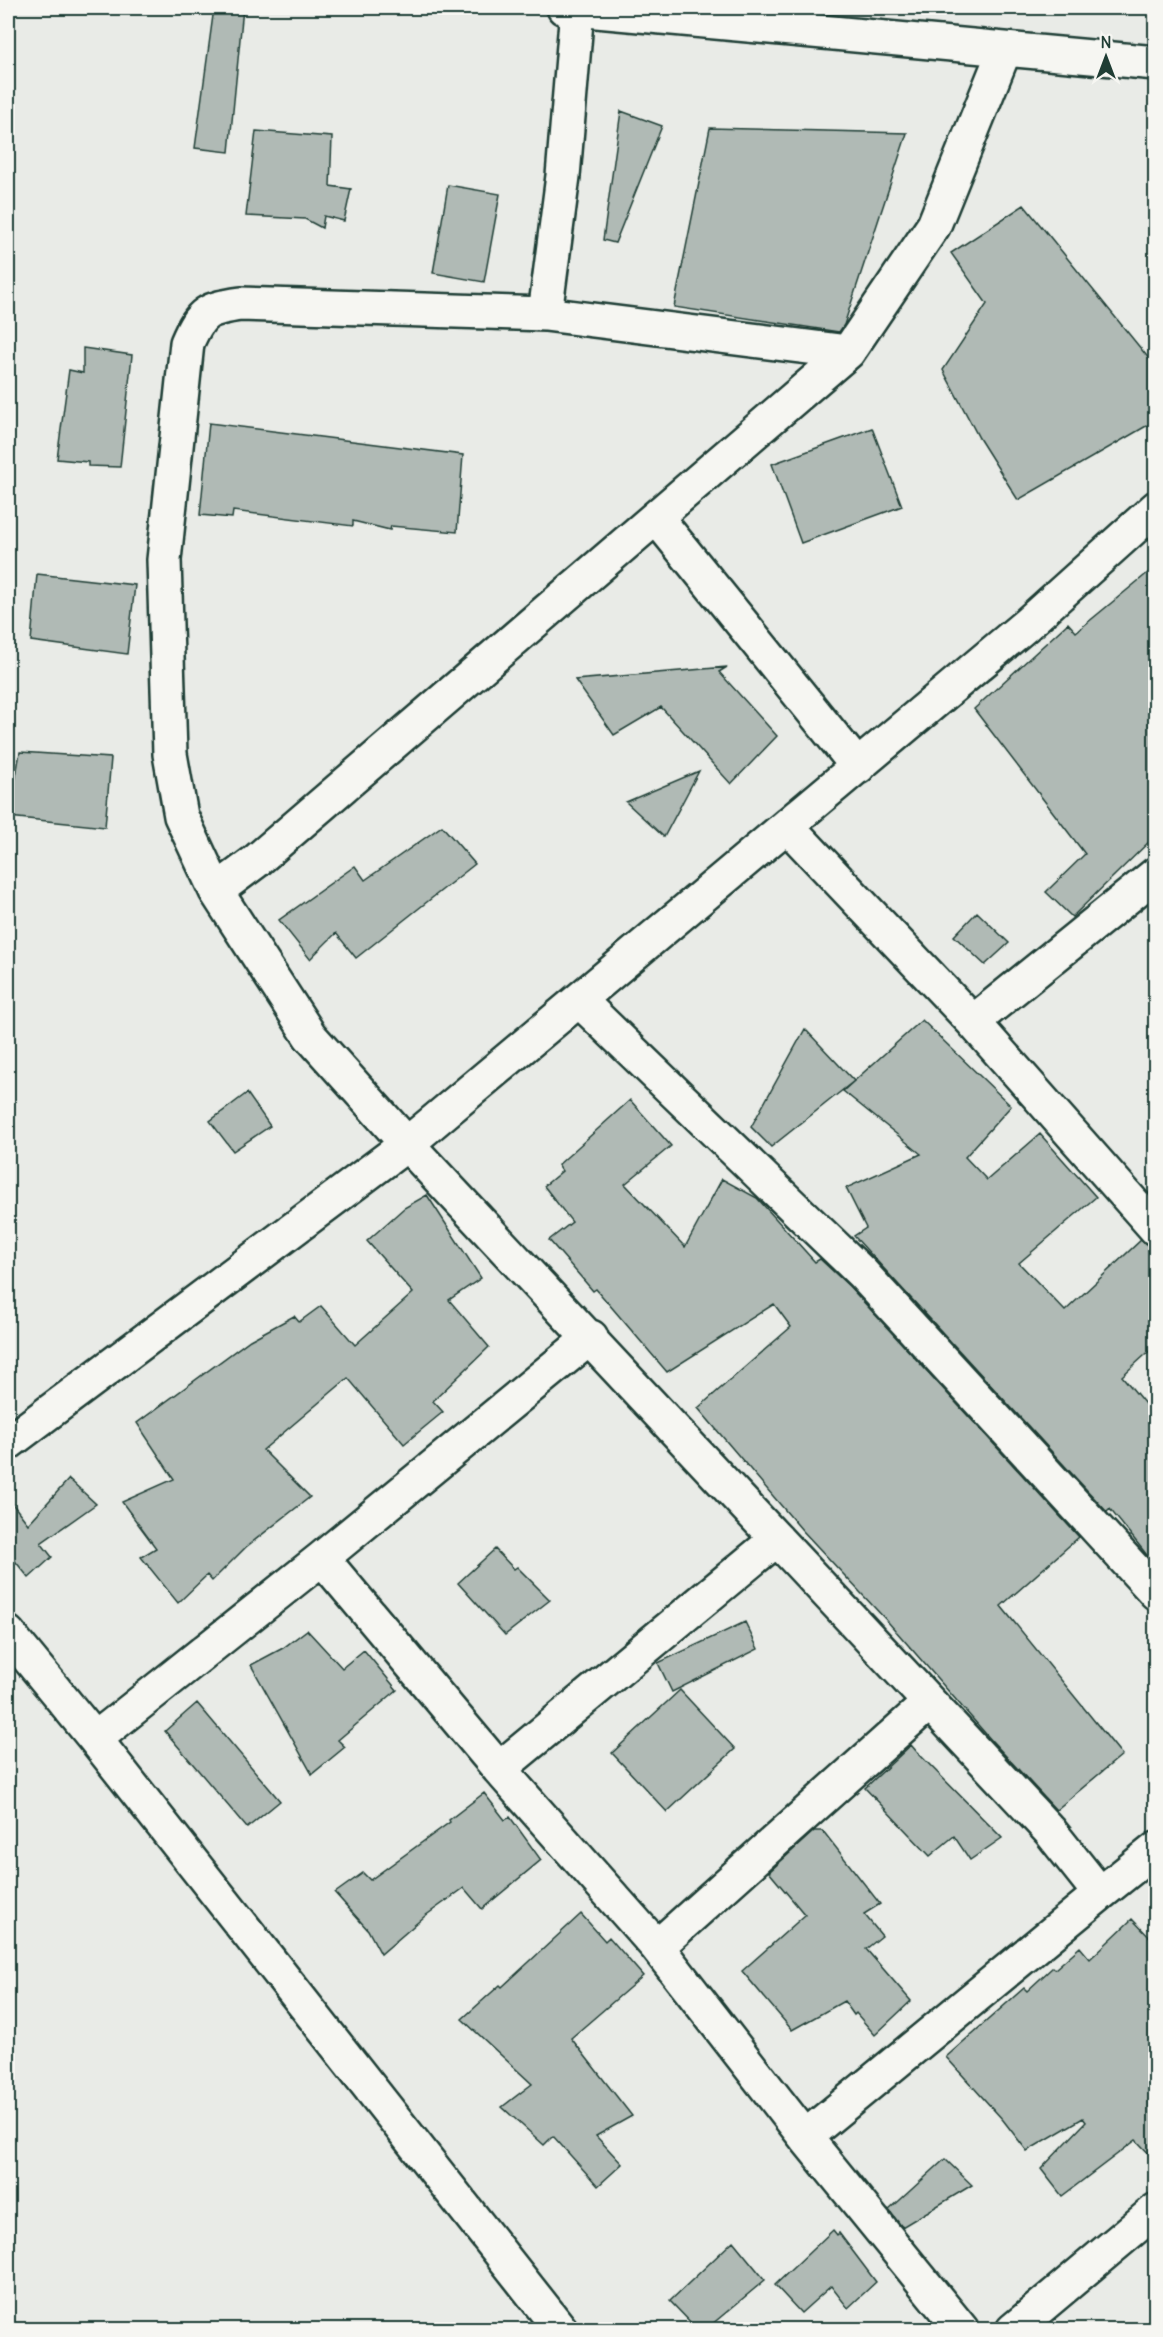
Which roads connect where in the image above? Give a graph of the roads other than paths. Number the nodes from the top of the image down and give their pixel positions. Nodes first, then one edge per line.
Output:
1 (571, 8) edge
2 (1005, 49) junction
3 (1155, 63) edge
4 (545, 314) junction
5 (848, 352) junction
6 (1155, 508) edge
7 (657, 517) junction
8 (858, 767) junction
9 (787, 826) junction
10 (1155, 874) edge
11 (216, 891) junction
12 (579, 1000) junction
13 (973, 1022) junction
14 (407, 1144) junction
15 (1155, 1229) edge
16 (591, 1337) junction
17 (8, 1443) edge
18 (777, 1539) junction
19 (322, 1558) junction
20 (1155, 1593) edge
21 (8, 1633) edge
22 (930, 1703) junction
23 (94, 1739) junction
24 (499, 1769) junction
25 (1155, 1849) edge
26 (1100, 1894) junction
27 (657, 1947) junction
28 (805, 2137) junction
29 (1155, 2211) edge
30 (561, 2330) edge
31 (962, 2330) edge
32 (1013, 2330) edge

1 - 2 street
1 - 4 street
2 - 3 street
2 - 5 street
4 - 5 street
4 - 11 street
5 - 7 street
6 - 8 street
7 - 8 street
7 - 11 street
8 - 9 street
9 - 12 street
9 - 13 street
10 - 13 street
11 - 14 street
12 - 14 street
12 - 20 street
13 - 15 street
14 - 16 street
14 - 17 street
16 - 18 street
16 - 19 street
18 - 22 street
18 - 24 street
19 - 23 street
19 - 24 street
21 - 23 street
22 - 26 street
22 - 27 street
23 - 30 street
24 - 27 street
25 - 26 street
26 - 28 street
27 - 28 street
28 - 31 street
29 - 32 street

